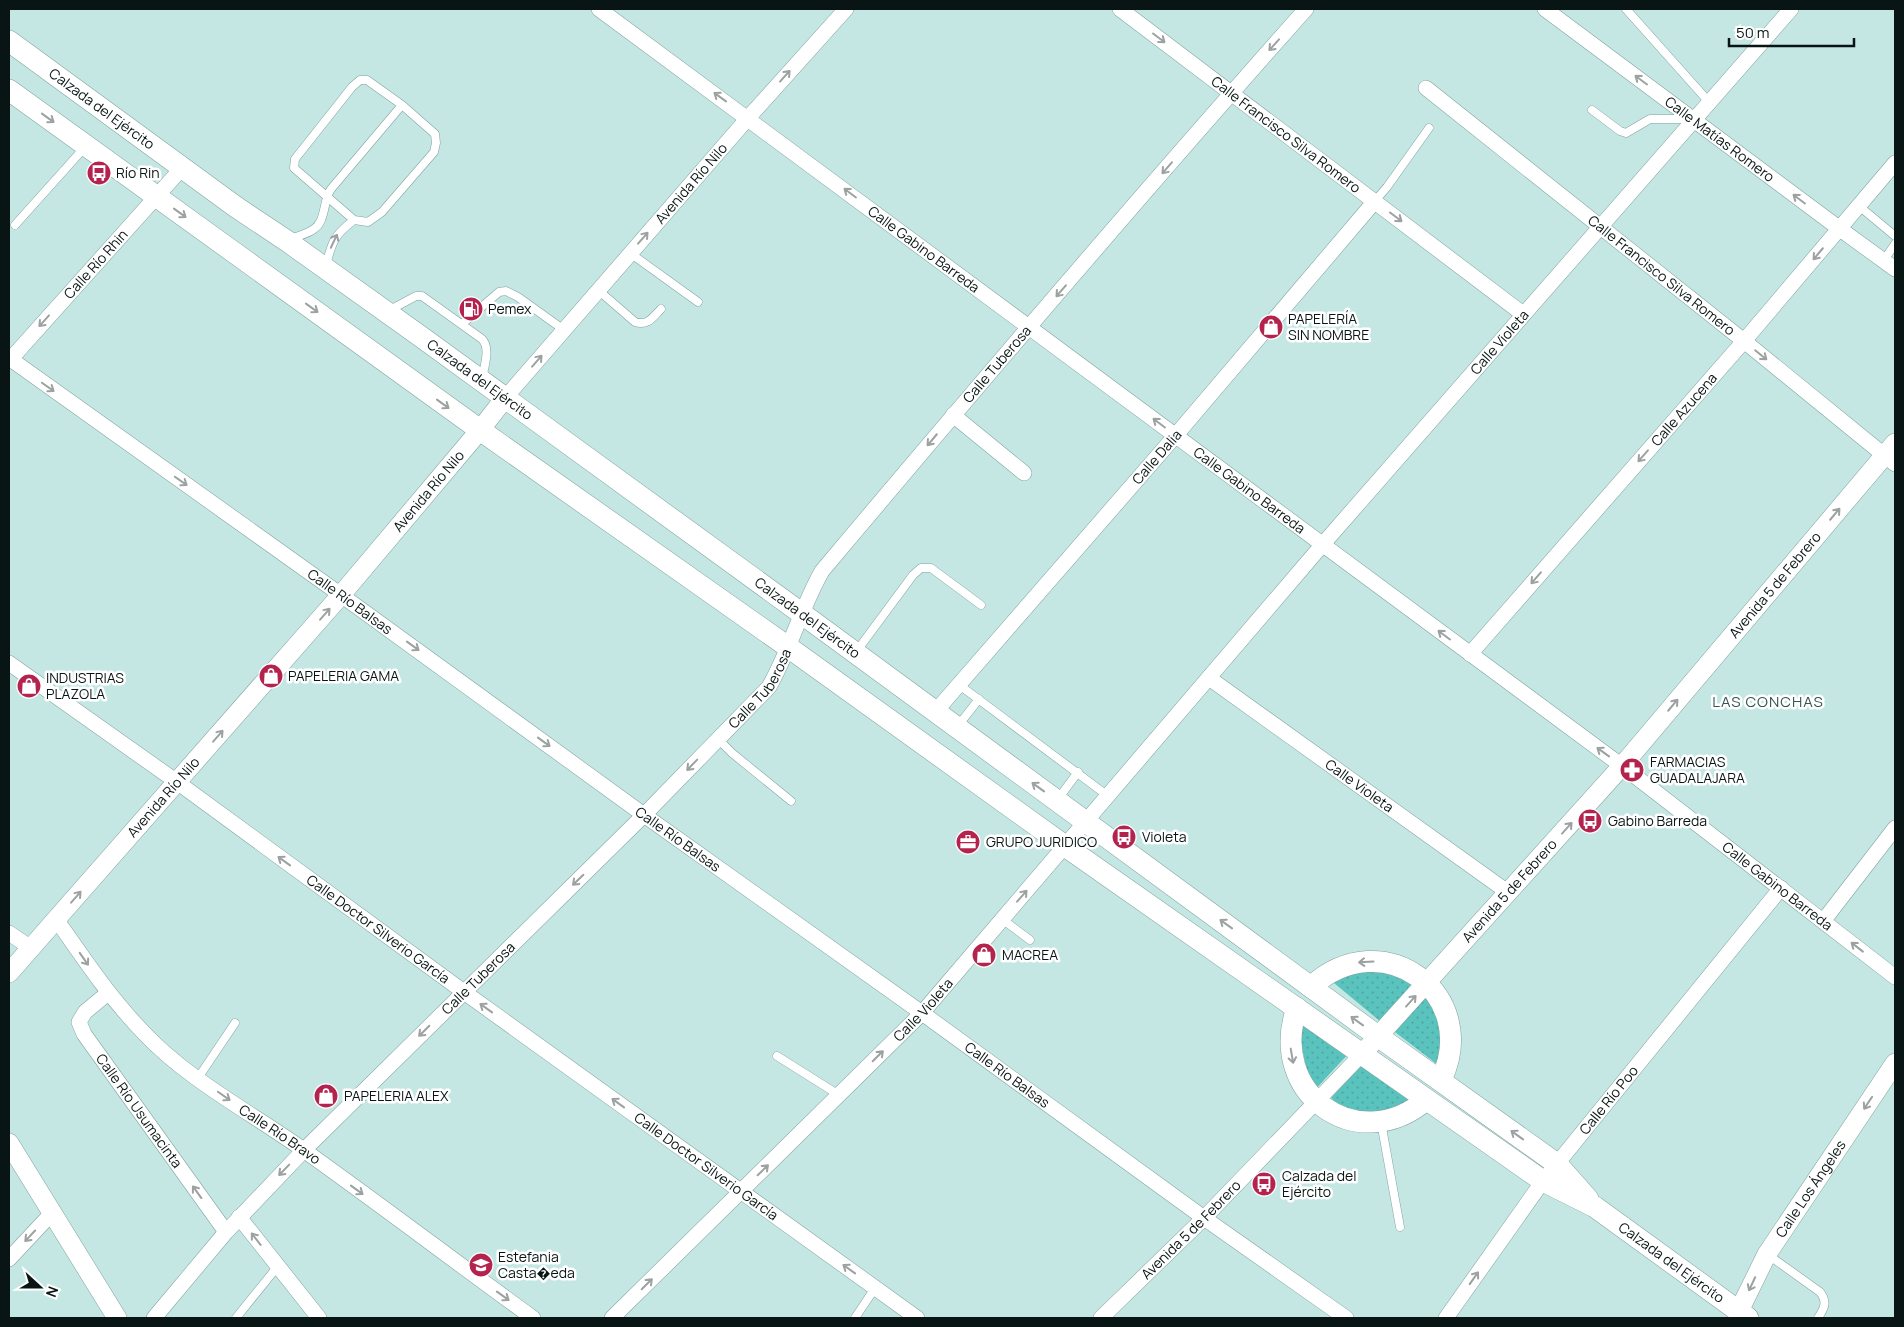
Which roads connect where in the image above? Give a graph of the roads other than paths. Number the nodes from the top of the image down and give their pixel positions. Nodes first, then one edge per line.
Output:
1 (599, 9) edge
2 (846, 9) edge
3 (1120, 9) edge
4 (1306, 9) edge
5 (1545, 9) edge
6 (1626, 9) edge
7 (1791, 9) edge
8 (9, 41) edge
9 (1426, 88) dead end
10 (9, 90) edge
11 (1231, 93) junction
12 (1709, 102) junction
13 (402, 106) junction
14 (1592, 110) dead end
15 (748, 118) junction
16 (1694, 120) junction
17 (1429, 128) dead end
18 (87, 146) junction
19 (1895, 163) edge
20 (182, 168) junction
21 (156, 196) junction
22 (326, 196) junction
23 (1375, 201) junction
24 (1859, 206) junction
25 (354, 220) junction
26 (15, 224) dead end
27 (1600, 226) junction
28 (1840, 229) junction
29 (1895, 236) edge
30 (287, 241) junction
31 (1895, 244) edge
32 (630, 254) junction
33 (1890, 265) edge
34 (325, 270) junction
35 (598, 290) junction
36 (698, 302) dead end
37 (661, 310) dead end
38 (387, 312) junction
39 (1523, 314) junction
40 (462, 324) junction
41 (1030, 326) junction
42 (564, 330) junction
43 (1744, 341) junction
44 (9, 360) edge
45 (482, 381) junction
46 (505, 398) junction
47 (953, 415) junction
48 (480, 430) junction
49 (1176, 435) junction
50 (1892, 454) edge
51 (1024, 474) dead end
52 (1323, 544) junction
53 (342, 594) junction
54 (981, 605) dead end
55 (801, 613) junction
56 (788, 647) junction
57 (855, 653) junction
58 (1470, 654) junction
59 (9, 663) edge
60 (1209, 678) junction
61 (958, 684) junction
62 (979, 699) junction
63 (935, 712) junction
64 (957, 728) junction
65 (718, 739) junction
66 (1622, 766) junction
67 (1078, 772) junction
68 (177, 782) junction
69 (1108, 796) junction
70 (1057, 800) junction
71 (791, 801) dead end
72 (644, 815) junction
73 (1086, 822) junction
74 (1895, 828) edge
75 (1065, 846) junction
76 (1781, 888) junction
77 (1509, 893) junction
78 (56, 919) junction
79 (1002, 919) junction
80 (1824, 920) junction
81 (9, 933) edge
82 (1030, 940) dead end
83 (31, 948) junction
84 (9, 973) edge
85 (1895, 977) edge
86 (1427, 983) junction
87 (1311, 987) junction
88 (464, 992) junction
89 (108, 993) junction
90 (1297, 1008) junction
91 (922, 1013) junction
92 (235, 1023) dead end
93 (1379, 1037) junction
94 (1362, 1054) junction
95 (777, 1056) dead end
96 (1895, 1063) edge
97 (198, 1078) junction
98 (1441, 1080) junction
99 (839, 1095) junction
100 (1426, 1100) junction
101 (1316, 1102) junction
102 (1381, 1122) junction
103 (9, 1143) edge
104 (304, 1150) junction
105 (1557, 1164) junction
106 (1543, 1181) junction
107 (741, 1192) junction
108 (1595, 1207) junction
109 (52, 1212) junction
110 (239, 1217) junction
111 (1204, 1218) junction
112 (1400, 1227) dead end
113 (226, 1232) junction
114 (1767, 1254) junction
115 (9, 1259) edge
116 (278, 1266) junction
117 (875, 1288) junction
118 (1741, 1316) edge
119 (117, 1318) edge
120 (154, 1318) edge
121 (236, 1318) edge
122 (319, 1318) edge
123 (533, 1318) edge
124 (612, 1318) edge
125 (855, 1318) edge
126 (917, 1318) edge
127 (1101, 1318) edge
128 (1346, 1318) edge
129 (1446, 1318) edge
130 (1818, 1318) edge

15 -> 1 street, Calle Gabino Barreda
15 -> 2 street, Avenida Río Nilo
3 -> 11 street, Calle Francisco Silva Romero
4 -> 11 street, Calle Tuberosa
16 -> 5 street, Calle Matías Romero
6 - 12 lane
7 - 12 street, Calle Violeta
8 - 20 main road, Calzada del Ejército
9 - 27 street, Calle Francisco Silva Romero
10 -> 18 main road, Calzada del Ejército
11 - 23 street, Calle Francisco Silva Romero
11 -> 41 street, Calle Tuberosa
12 - 16 street, Calle Violeta
13 - 22 lane
13 - 22 lane
13 - 25 lane
14 - 16 lane
32 -> 15 street, Avenida Río Nilo
41 -> 15 street, Calle Gabino Barreda
16 - 27 street, Calle Violeta
28 -> 16 street, Calle Matías Romero
17 - 23 lane
18 - 21 main road, Calzada del Ejército
18 - 26 lane
19 - 24 street, Calle Azucena
20 - 21 street, Calle Río Rhin
20 - 30 main road, Calzada del Ejército
21 -> 44 street, Calle Río Rhin
21 -> 48 main road, Calzada del Ejército
22 - 25 lane
22 - 30 lane
23 -> 39 street, Calle Francisco Silva Romero
23 - 49 street, Calle Dalia
24 - 28 street, Calle Azucena
24 - 29 lane
34 -> 25 lane
27 - 39 street, Calle Violeta
27 - 43 street, Calle Francisco Silva Romero
28 - 33 street, Calle Matías Romero
28 -> 43 street, Calle Azucena
30 - 34 main road, Calzada del Ejército
31 - 33 lane
32 - 35 street, Avenida Río Nilo
32 - 36 lane
34 - 38 main road, Calzada del Ejército
35 - 37 lane
35 - 42 street, Avenida Río Nilo
38 - 40 lane
38 - 45 main road, Calzada del Ejército
39 - 52 street, Calle Violeta
40 - 42 lane
40 - 45 lane
41 - 47 street, Calle Tuberosa
49 -> 41 street, Calle Gabino Barreda
46 -> 42 street, Avenida Río Nilo
43 -> 50 street, Calle Francisco Silva Romero
43 -> 58 street, Calle Azucena
44 -> 53 street, Calle Río Balsas
45 - 46 main road, Calzada del Ejército
46 - 48 street, Avenida Río Nilo
46 - 55 main road, Calzada del Ejército
47 - 51 street
47 -> 55 street, Calle Tuberosa
48 - 53 street, Avenida Río Nilo
48 - 56 main road, Calzada del Ejército
49 - 52 street, Calle Gabino Barreda
49 - 61 street, Calle Dalia
66 -> 50 street, Avenida 5 de Febrero
58 -> 52 street, Calle Gabino Barreda
52 - 60 street, Calle Violeta
68 -> 53 street, Avenida Río Nilo
53 -> 72 street, Calle Río Balsas
54 - 57 lane
55 - 56 street, Calle Tuberosa
55 - 57 main road, Calzada del Ejército
56 - 65 street, Calle Tuberosa
56 - 75 main road, Calzada del Ejército
57 - 63 main road, Calzada del Ejército
66 -> 58 street, Calle Gabino Barreda
59 - 68 street, Calle Doctor Silverio García
60 - 69 street, Calle Violeta
60 - 77 street, Calle Violeta
61 - 62 lane
61 - 63 street, Calle Dalia
62 - 64 lane
62 - 67 lane
63 - 64 main road, Calzada del Ejército
70 -> 64 main road, Calzada del Ejército
65 - 71 lane
65 -> 72 street, Calle Tuberosa
66 - 76 street, Calle Gabino Barreda
77 -> 66 street, Avenida 5 de Febrero
67 - 69 lane
67 - 70 lane
78 -> 68 street, Avenida Río Nilo
88 -> 68 street, Calle Doctor Silverio García
69 - 73 street, Calle Violeta
70 - 73 main road, Calzada del Ejército
72 -> 88 street, Calle Tuberosa
72 - 91 street, Calle Río Balsas
73 - 75 street, Calle Violeta
87 -> 73 main road, Calzada del Ejército
74 - 80 street
79 -> 75 street, Calle Violeta
75 - 90 main road, Calzada del Ejército
76 - 80 street, Calle Gabino Barreda
76 - 105 street, Calle Río Poo
77 - 86 street, Avenida 5 de Febrero
78 - 83 street, Avenida Río Nilo
78 -> 89 street, Calle Río Bravo
79 - 82 lane
79 - 91 street, Calle Violeta
85 -> 80 street, Calle Gabino Barreda
81 - 83 street
83 - 84 street, Avenida Río Nilo
86 -> 87 main road
93 -> 86 street, Avenida 5 de Febrero
86 - 98 main road
93 -> 87 main road, Calzada del Ejército
88 -> 104 street, Calle Tuberosa
107 -> 88 street, Calle Doctor Silverio García
89 - 97 street, Calle Río Bravo
113 -> 89 street, Calle Río Usumacinta
90 - 94 main road, Calzada del Ejército
90 -> 101 main road
99 -> 91 street, Calle Violeta
91 - 111 street, Calle Río Balsas
92 - 97 lane
93 - 94 street, Avenida 5 de Febrero
93 - 98 main road, Calzada del Ejército
94 - 100 main road, Calzada del Ejército
94 - 101 street, Avenida 5 de Febrero
95 - 99 lane
96 -> 114 street, Calle Los Ángeles
97 -> 104 street, Calle Río Bravo
105 -> 98 main road, Calzada del Ejército
107 -> 99 street, Calle Violeta
100 - 102 main road
100 - 106 main road, Calzada del Ejército
101 - 102 main road
101 - 111 street, Avenida 5 de Febrero
102 - 112 lane
103 - 109 street
104 -> 110 street, Calle Tuberosa
104 -> 123 street, Calle Río Bravo
105 - 106 street, Calle Río Poo
105 - 108 main road, Calzada del Ejército
106 - 108 main road, Calzada del Ejército
129 -> 106 street, Calle Río Poo
117 -> 107 street, Calle Doctor Silverio García
124 -> 107 street, Calle Violeta
108 - 118 main road, Calzada del Ejército
109 -> 115 street
109 - 119 street
110 - 113 street, Calle Tuberosa
116 -> 110 street
111 - 127 street, Avenida 5 de Febrero
111 - 128 street, Calle Río Balsas
113 - 120 street, Calle Tuberosa
114 -> 118 street, Calle Los Ángeles
114 - 130 lane
116 - 121 lane
116 - 122 street
117 - 125 lane
117 - 126 street, Calle Doctor Silverio García

